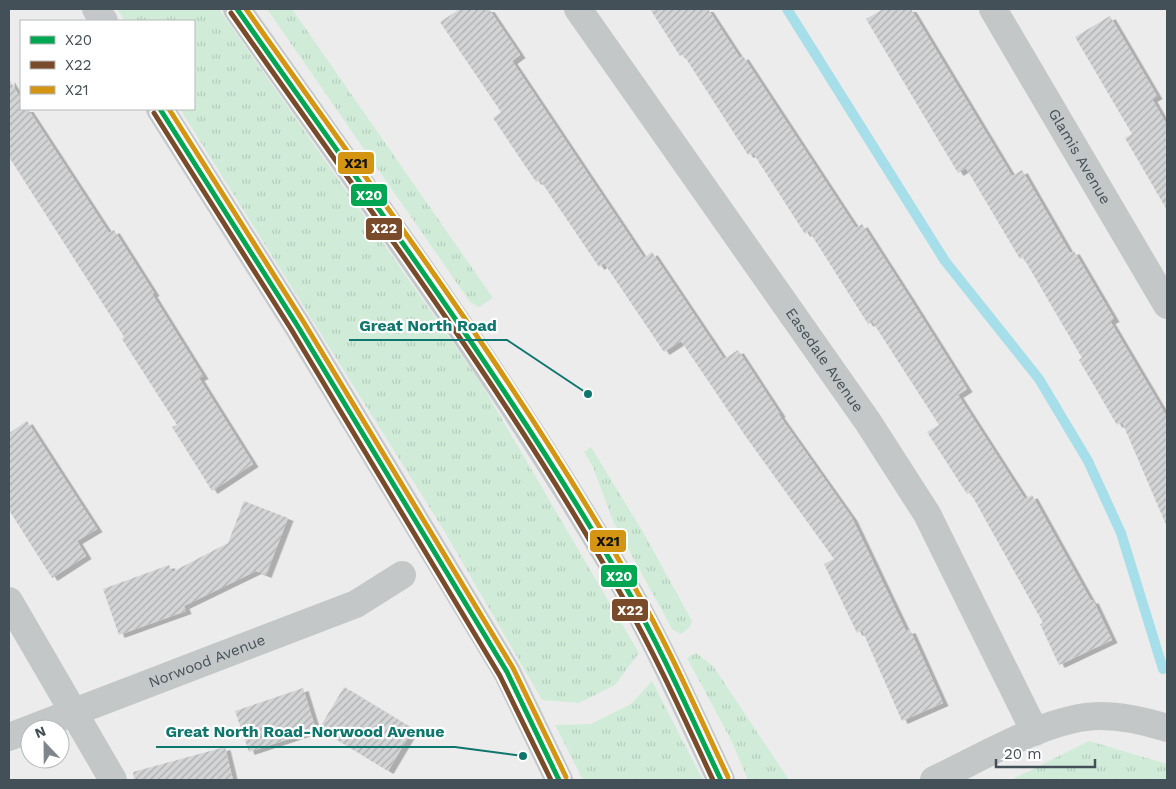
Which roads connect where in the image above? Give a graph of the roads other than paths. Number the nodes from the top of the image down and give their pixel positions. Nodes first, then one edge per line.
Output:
1 (96, 9) edge
2 (237, 9) edge
3 (578, 9) edge
4 (995, 9) edge
5 (103, 20) edge
6 (161, 110) edge
7 (1167, 305) edge
8 (402, 576) dead end
9 (9, 601) edge
10 (73, 712) junction
11 (1167, 728) edge
12 (1034, 732) junction
13 (9, 737) edge
14 (113, 780) edge
15 (559, 780) edge
16 (721, 780) edge
17 (934, 780) edge

1 - 5 main road
2 - 16 main road
3 - 12 street, Easedale Avenue
4 - 7 street, Glamis Avenue
6 - 15 main road
8 - 10 street, Norwood Avenue
9 - 10 street
10 - 13 street, Norwood Avenue
10 - 14 street
11 - 12 street
12 - 17 street

